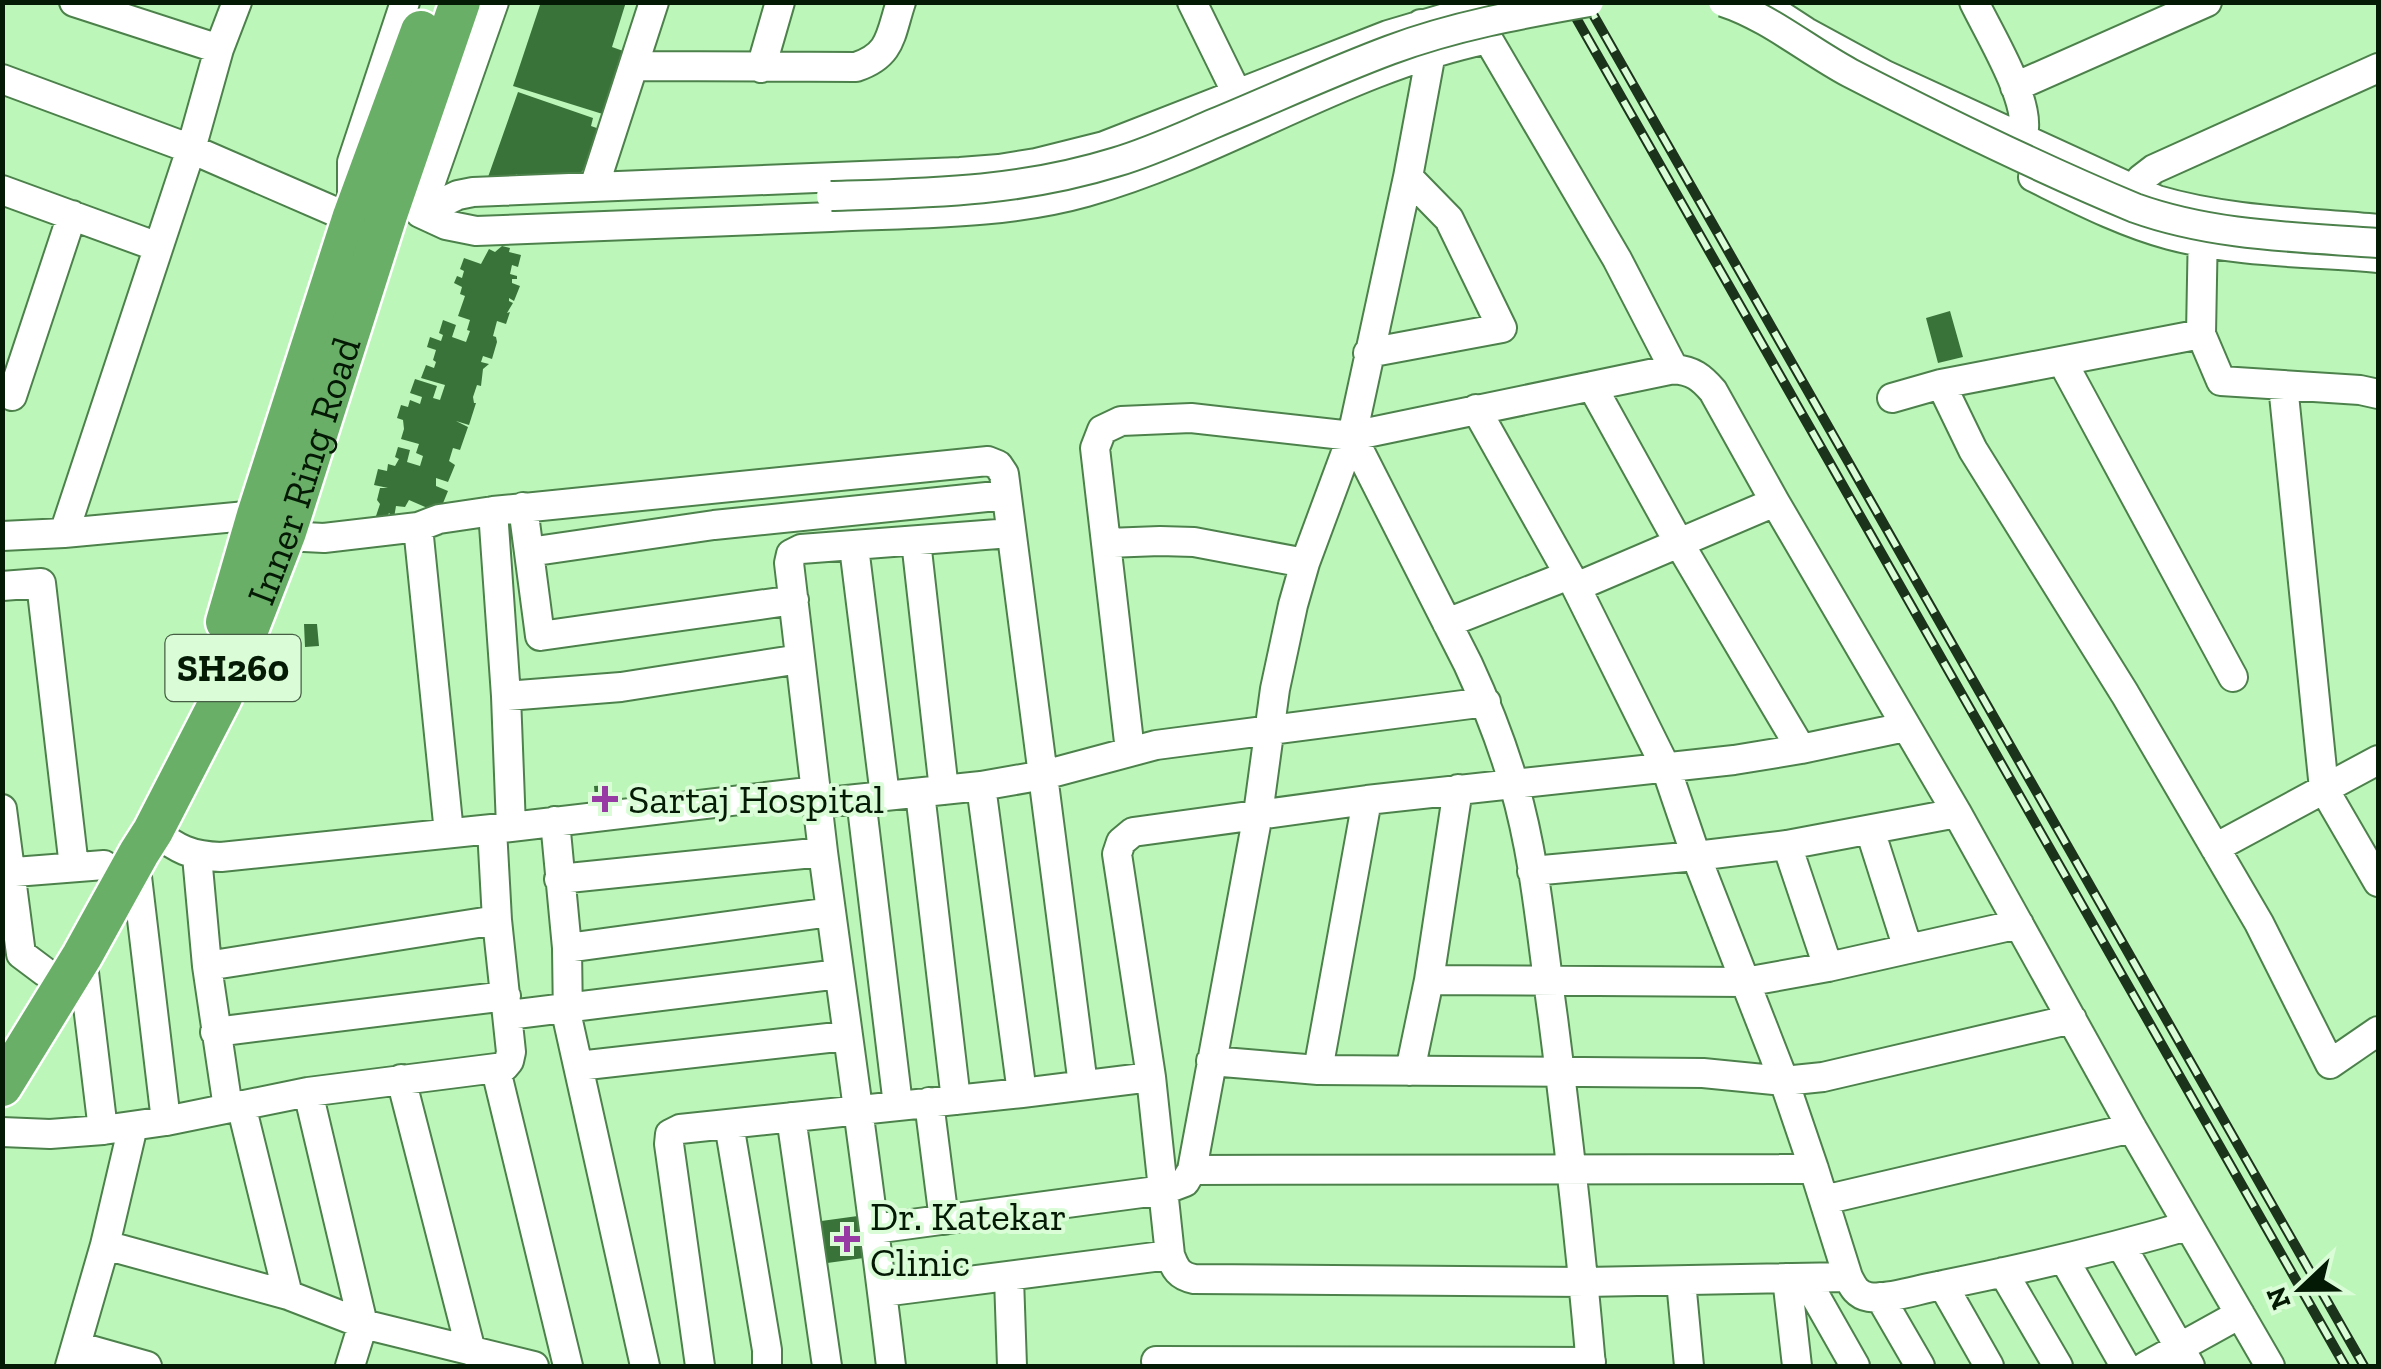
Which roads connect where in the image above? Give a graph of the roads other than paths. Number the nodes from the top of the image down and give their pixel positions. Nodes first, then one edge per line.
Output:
1 (74, 2) edge
2 (237, 2) edge
3 (405, 2) edge
4 (432, 2) edge
5 (460, 2) edge
6 (494, 2) edge
7 (654, 2) edge
8 (780, 2) edge
9 (901, 2) edge
10 (1192, 2) edge
11 (1588, 2) edge
12 (1723, 2) edge
13 (1759, 2) edge
14 (1974, 2) edge
15 (2207, 2) edge
16 (1478, 5) edge
17 (1420, 24) junction
18 (1488, 40) junction
19 (219, 49) junction
20 (1431, 54) junction
21 (634, 66) junction
22 (761, 68) junction
23 (2378, 68) edge
24 (2, 79) edge
25 (2015, 87) junction
26 (1238, 94) junction
27 (1253, 128) junction
28 (2022, 139) junction
29 (190, 150) junction
30 (2008, 165) junction
31 (1408, 177) junction
32 (594, 187) junction
33 (2, 190) edge
34 (2133, 190) junction
35 (386, 200) junction
36 (2204, 212) junction
37 (72, 216) junction
38 (2120, 218) junction
39 (2378, 229) edge
40 (2201, 242) junction
41 (2378, 242) edge
42 (158, 247) junction
43 (2378, 258) edge
44 (2202, 334) junction
45 (1368, 353) junction
46 (2062, 361) junction
47 (1674, 369) junction
48 (1942, 384) junction
49 (2283, 385) junction
50 (1592, 386) junction
51 (2378, 394) edge
52 (12, 396) dead end
53 (1892, 398) dead end
54 (1476, 409) junction
55 (1352, 436) junction
56 (1006, 495) junction
57 (1775, 502) junction
58 (523, 507) junction
59 (492, 511) junction
60 (272, 524) junction
61 (418, 527) junction
62 (64, 533) junction
63 (1011, 534) junction
64 (2, 536) edge
65 (916, 541) junction
66 (1106, 543) junction
67 (1680, 543) junction
68 (854, 546) junction
69 (529, 552) junction
70 (1305, 563) junction
71 (1572, 581) junction
72 (2, 586) edge
73 (794, 600) junction
74 (1448, 622) junction
75 (800, 660) junction
76 (2233, 677) dead end
77 (506, 696) junction
78 (1486, 702) junction
79 (1906, 727) junction
80 (1271, 729) junction
81 (1801, 750) junction
82 (1130, 751) junction
83 (2378, 760) edge
84 (1666, 768) junction
85 (1044, 776) junction
86 (1514, 784) junction
87 (981, 786) junction
88 (2324, 789) junction
89 (1458, 790) junction
90 (932, 792) junction
91 (817, 797) junction
92 (873, 797) junction
93 (1367, 800) junction
94 (2, 809) edge
95 (1957, 813) junction
96 (1258, 814) junction
97 (555, 822) junction
98 (501, 828) junction
99 (1870, 830) junction
100 (449, 833) junction
101 (1786, 845) junction
102 (2215, 848) junction
103 (823, 852) junction
104 (116, 856) junction
105 (196, 856) junction
106 (1696, 856) junction
107 (1532, 870) junction
108 (6, 873) edge
109 (560, 880) junction
110 (2378, 882) edge
111 (831, 912) junction
112 (497, 920) junction
113 (2019, 924) junction
114 (567, 948) junction
115 (1908, 949) junction
116 (82, 956) junction
117 (207, 966) junction
118 (1828, 967) junction
119 (45, 972) junction
120 (839, 974) junction
121 (1548, 979) junction
122 (1430, 980) junction
123 (1745, 982) junction
124 (507, 1005) junction
125 (568, 1008) junction
126 (2072, 1019) junction
127 (215, 1032) junction
128 (2378, 1032) edge
129 (846, 1036) junction
130 (2, 1050) edge
131 (1211, 1061) junction
132 (578, 1066) junction
133 (496, 1070) junction
134 (1318, 1070) junction
135 (1410, 1071) junction
136 (1560, 1073) junction
137 (1151, 1077) junction
138 (401, 1079) junction
139 (1784, 1081) junction
140 (2, 1086) edge
141 (1083, 1086) junction
142 (308, 1092) junction
143 (1022, 1093) junction
144 (942, 1101) junction
145 (898, 1104) junction
146 (235, 1107) junction
147 (860, 1109) junction
148 (791, 1117) junction
149 (166, 1121) junction
150 (729, 1124) junction
151 (134, 1126) junction
152 (2132, 1128) junction
153 (103, 1130) junction
154 (2, 1132) edge
155 (1572, 1168) junction
156 (1814, 1169) junction
157 (1192, 1170) junction
158 (1164, 1190) junction
159 (1824, 1200) junction
160 (944, 1220) junction
161 (2187, 1226) junction
162 (874, 1229) junction
163 (105, 1245) junction
164 (2121, 1246) junction
165 (1170, 1255) junction
166 (2064, 1259) junction
167 (2003, 1272) junction
168 (1848, 1277) junction
169 (1009, 1278) junction
170 (1796, 1278) junction
171 (1681, 1281) junction
172 (1585, 1282) junction
173 (1942, 1285) junction
174 (883, 1292) junction
175 (288, 1295) junction
176 (1880, 1297) junction
177 (2240, 1314) junction
178 (363, 1324) junction
179 (471, 1352) junction
180 (73, 1356) edge
181 (2184, 1357) edge
182 (1510, 1364) edge
183 (1591, 1364) edge
184 (147, 1366) edge
185 (350, 1366) edge
186 (534, 1366) edge
187 (568, 1366) edge
188 (645, 1366) edge
189 (700, 1366) edge
190 (767, 1366) edge
191 (826, 1366) edge
192 (891, 1366) edge
193 (1012, 1366) edge
194 (1157, 1366) edge
195 (1689, 1366) edge
196 (1798, 1366) edge
197 (1854, 1366) edge
198 (1920, 1366) edge
199 (1989, 1366) edge
200 (2058, 1366) edge
201 (2125, 1366) edge
202 (2146, 1366) edge
203 (2270, 1366) edge

1 - 19 street
2 - 19 street
3 - 35 street
4 - 35 highway
5 - 35 highway, SH260
6 - 35 street
7 - 21 street
8 - 22 street
9 - 22 street
10 - 26 street
11 - 35 street, bridge
12 - 41 street, bridge
13 - 28 street
13 - 30 street
14 - 25 street
15 - 25 street
16 - 17 street
16 - 18 street
17 - 20 street
17 - 26 street
18 - 20 street
18 - 47 street
19 - 29 street
20 - 27 street
20 - 31 street
21 - 22 street
21 - 32 street
23 - 34 street
24 - 29 street
25 - 28 street
26 - 27 street
26 - 32 street
27 - 35 street
28 - 30 street
28 - 34 street
29 - 35 street
29 - 42 street
30 - 38 street
31 - 45 street
31 - 45 street
32 - 35 street
33 - 37 street
34 - 36 street
34 - 38 street
35 - 60 highway, Inner Ring Road / SH260
36 - 39 street
36 - 40 street
37 - 42 street
37 - 52 street
38 - 40 street
40 - 43 street
40 - 44 street
42 - 62 street
44 - 46 street
44 - 49 street
45 - 55 street
46 - 48 street
46 - 76 street
47 - 50 street
47 - 57 street
48 - 53 street
48 - 102 street
49 - 51 street
49 - 88 street
50 - 54 street
50 - 67 street
54 - 55 street
54 - 71 street
55 - 66 street
55 - 70 street
55 - 74 street
56 - 58 street
56 - 63 street
56 - 69 street
57 - 67 street
57 - 79 street
58 - 59 street
58 - 69 street
59 - 61 street
59 - 77 street
60 - 61 street
60 - 62 street
60 - 104 highway, Inner Ring Road
60 - 104 highway, Inner Ring Road / SH260
61 - 100 street
62 - 64 street
63 - 65 street
63 - 85 street
65 - 68 street
65 - 90 street
66 - 70 street
66 - 82 street
67 - 71 street
67 - 81 street
68 - 73 street
68 - 92 street
69 - 73 street
70 - 80 street
71 - 74 street
71 - 84 street
72 - 104 street
73 - 75 street
74 - 78 street
75 - 77 street
75 - 91 street
77 - 98 street
78 - 80 street
78 - 86 street
79 - 81 street
79 - 95 street
80 - 82 street
80 - 96 street
81 - 84 street
82 - 85 street
83 - 88 street
84 - 86 street
84 - 106 street
85 - 87 street
85 - 141 street
86 - 89 street
86 - 107 street
87 - 90 street
87 - 143 street
88 - 102 street
88 - 110 street
89 - 93 street
89 - 122 street
90 - 92 street
90 - 144 street
91 - 92 street
91 - 97 street
91 - 103 street
92 - 145 street
93 - 96 street
93 - 134 street
94 - 108 street
95 - 99 street
95 - 113 street
96 - 131 street
96 - 137 street
97 - 98 street
97 - 109 street
98 - 100 street
98 - 112 street
99 - 101 street
99 - 115 street
100 - 105 street
101 - 106 street
101 - 118 street
102 - 128 street
103 - 109 street
103 - 111 street
104 - 105 street
104 - 108 street
104 - 116 highway, Inner Ring Road / SH260
104 - 119 highway, Inner Ring Road
104 - 149 street
105 - 117 street
106 - 107 street
106 - 123 street
107 - 121 street
108 - 119 street
109 - 114 street
111 - 114 street
111 - 120 street
112 - 117 street
112 - 124 street
113 - 115 street
113 - 126 street
114 - 125 street
115 - 118 street
116 - 140 highway, Inner Ring Road / SH260
116 - 153 street
117 - 127 street
118 - 123 street
119 - 130 highway, Inner Ring Road
120 - 125 street
120 - 129 street
121 - 122 street
121 - 123 street
121 - 136 street
122 - 135 street
123 - 139 street
124 - 125 street
124 - 127 street
124 - 133 street
125 - 132 street
126 - 139 street
126 - 152 street
127 - 146 street
129 - 132 street
129 - 147 street
131 - 134 street
131 - 157 street
132 - 188 street
133 - 138 street
133 - 187 street
134 - 135 street
135 - 136 street
136 - 139 street
136 - 155 street
137 - 141 street
137 - 158 street
138 - 142 street
138 - 179 street
139 - 156 street
141 - 143 street
142 - 146 street
142 - 178 street
143 - 144 street
144 - 145 street
144 - 160 street
145 - 147 street
146 - 149 street
146 - 175 street
147 - 148 street
147 - 162 street
148 - 150 street
148 - 191 street
149 - 151 street
150 - 189 street
150 - 190 street
151 - 153 street
151 - 163 street
152 - 159 street
152 - 161 street
153 - 154 street
155 - 156 street
155 - 157 street
155 - 172 street
156 - 159 street
157 - 158 street
158 - 160 street
158 - 165 street
159 - 168 street
160 - 162 street
161 - 164 street
161 - 177 street
162 - 174 street
163 - 175 street
163 - 180 street
164 - 166 street
164 - 181 street
165 - 169 street
165 - 172 street
166 - 167 street
166 - 201 street
167 - 173 street
167 - 200 street
168 - 170 street
168 - 176 street
169 - 174 street
169 - 193 street
170 - 171 street
170 - 196 street
170 - 197 street
171 - 172 street
171 - 195 street
172 - 183 street
173 - 176 street
173 - 199 street
174 - 192 street
175 - 178 street
176 - 198 street
177 - 181 street
177 - 203 street
178 - 179 street
178 - 185 street
179 - 186 street
180 - 184 street
181 - 202 street
182 - 183 street
182 - 194 street

